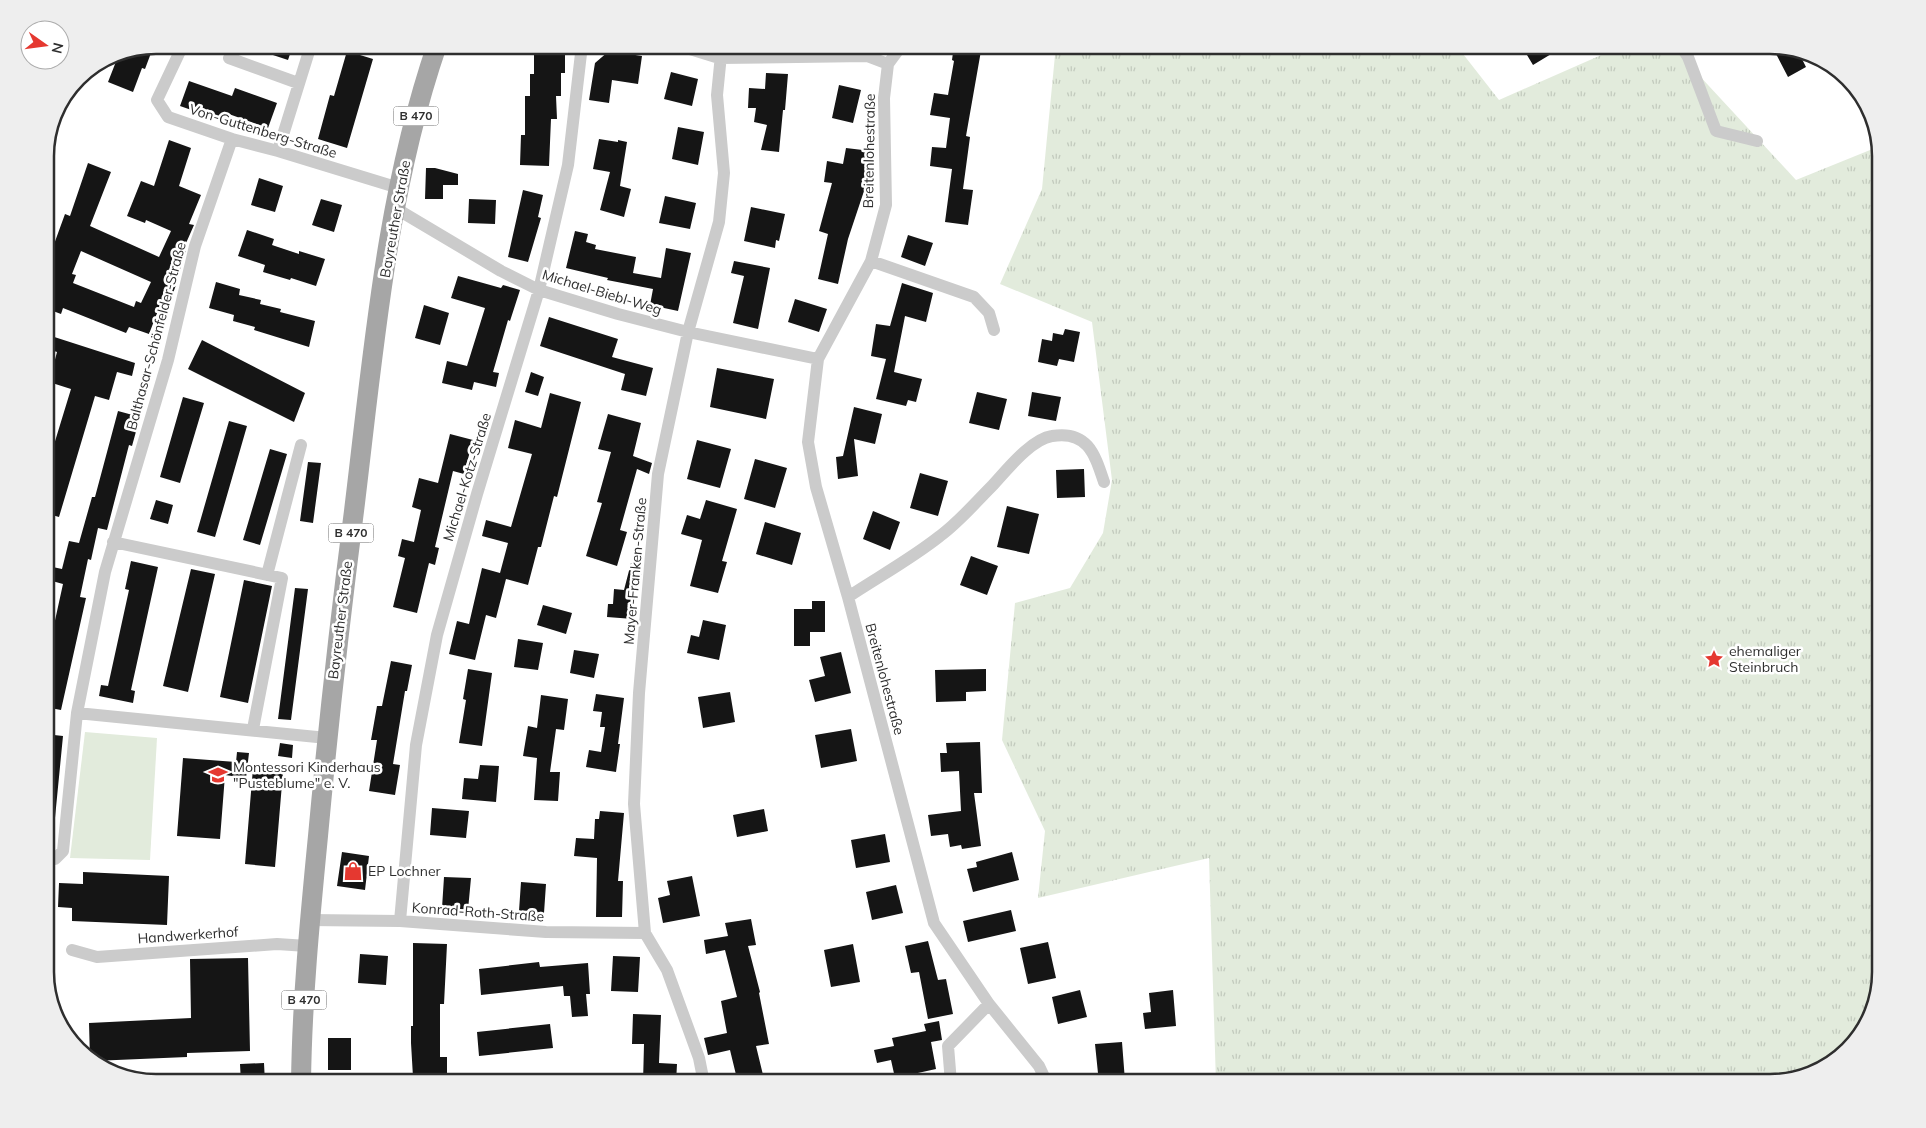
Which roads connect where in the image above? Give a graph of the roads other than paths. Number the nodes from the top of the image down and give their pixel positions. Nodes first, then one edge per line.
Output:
1 (179, 54) edge
2 (308, 54) edge
3 (434, 54) edge
4 (581, 54) edge
5 (721, 54) edge
6 (809, 54) edge
7 (895, 54) edge
8 (1686, 54) edge
9 (229, 58) dead end
10 (888, 64) junction
11 (298, 83) junction
12 (232, 139) junction
13 (1757, 141) dead end
14 (278, 151) junction
15 (399, 188) junction
16 (395, 208) junction
17 (871, 261) junction
18 (539, 290) junction
19 (994, 330) dead end
20 (688, 332) junction
21 (818, 359) junction
22 (301, 445) dead end
23 (1104, 482) dead end
24 (113, 542) junction
25 (267, 575) junction
26 (848, 597) junction
27 (77, 712) junction
28 (252, 729) junction
29 (327, 738) junction
30 (55, 859) dead end
31 (309, 920) junction
32 (400, 922) junction
33 (645, 933) junction
34 (307, 946) junction
35 (72, 950) dead end
36 (989, 1004) junction
37 (301, 1074) edge
38 (702, 1074) edge
39 (950, 1074) edge
40 (1043, 1074) edge

1 - 12 street, Von-Guttenberg-Straße
2 - 11 street
3 - 15 main road, Bayreuther Straße / B 470
4 - 18 street, Michael-Kotz-Straße
5 - 20 street, Mayer-Franken-Straße
6 - 10 street
7 - 10 street, Breitenlohestraße
8 - 13 street
9 - 11 street
10 - 17 street, Breitenlohestraße
11 - 14 street
12 - 14 street, Von-Guttenberg-Straße
12 - 24 street, Balthasar-Schönfelder-Straße
14 - 15 street, Von-Guttenberg-Straße
15 - 16 main road, Bayreuther Straße / B 470
16 - 18 street, Michael-Biebl-Weg
16 - 29 main road, Bayreuther Straße / B 470
17 - 19 street
17 - 21 street, Breitenlohestraße
18 - 20 street, Michael-Biebl-Weg
18 - 32 street, Michael-Kotz-Straße
20 - 21 street, Michael-Biebl-Weg
20 - 33 street, Mayer-Franken-Straße
21 - 26 street, Breitenlohestraße
22 - 25 street
23 - 26 street
24 - 25 street
24 - 27 street, Balthasar-Schönfelder-Straße
25 - 28 street
26 - 36 street, Breitenlohestraße
27 - 28 street
27 - 30 street, Balthasar-Schönfelder-Straße
28 - 29 street
29 - 31 main road, Bayreuther Straße / B 470
31 - 32 street, Konrad-Roth-Straße
31 - 34 main road, Bayreuther Straße / B 470
32 - 33 street, Konrad-Roth-Straße
33 - 38 street, Mayer-Franken-Straße
34 - 35 street, Handwerkerhof
34 - 37 main road, Bayreuther Straße / B 470
36 - 39 street
36 - 40 street, Breitenlohestraße

